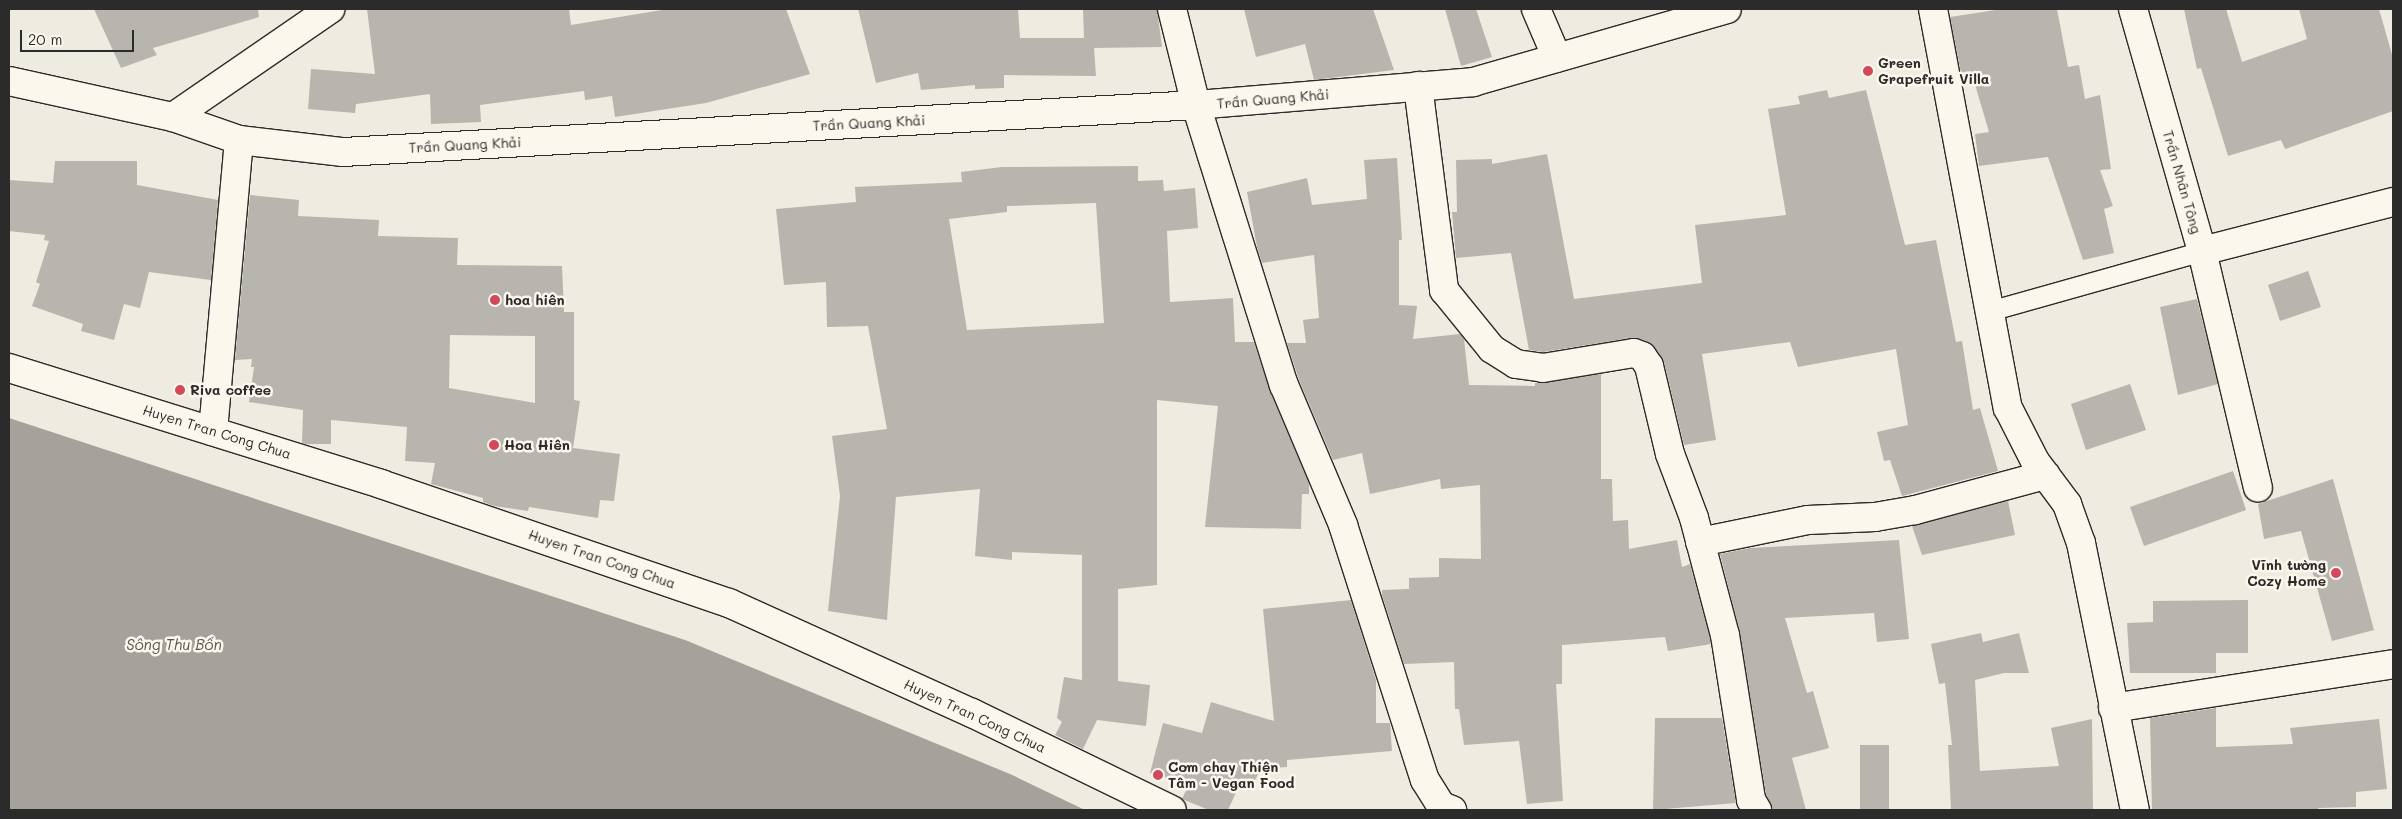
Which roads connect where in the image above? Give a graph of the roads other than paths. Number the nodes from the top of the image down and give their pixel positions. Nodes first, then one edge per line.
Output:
1 (330, 9) edge
2 (1172, 9) edge
3 (1536, 9) edge
4 (1727, 9) edge
5 (1933, 9) edge
6 (2134, 9) edge
7 (1556, 58) junction
8 (9, 82) edge
9 (1418, 86) junction
10 (1196, 105) junction
11 (173, 117) junction
12 (239, 140) junction
13 (2393, 202) edge
14 (2202, 251) junction
15 (1989, 311) junction
16 (9, 368) edge
17 (213, 431) junction
18 (2045, 475) junction
19 (2258, 487) dead end
20 (1700, 542) junction
21 (2393, 664) edge
22 (2113, 708) junction
23 (1437, 805) edge
24 (1172, 810) edge
25 (1756, 810) edge
26 (2135, 810) edge

1 - 11 street
2 - 10 street
3 - 7 street
4 - 7 street, Trần Quang Khải
5 - 15 street
6 - 14 street, Trần Nhân Tông
7 - 9 street, Trần Quang Khải
8 - 11 street, Trần Quang Khải
9 - 10 street, Trần Quang Khải
9 - 20 street
10 - 12 street, Trần Quang Khải
10 - 23 street
11 - 12 street, Trần Quang Khải
12 - 17 street
13 - 14 street, Trần Nhân Tông
14 - 15 lane
14 - 19 street
15 - 18 street
16 - 17 street, Huyen Tran Cong Chua
17 - 24 street, Huyen Tran Cong Chua
18 - 20 street
18 - 22 street
20 - 25 street
21 - 22 street
22 - 26 street

